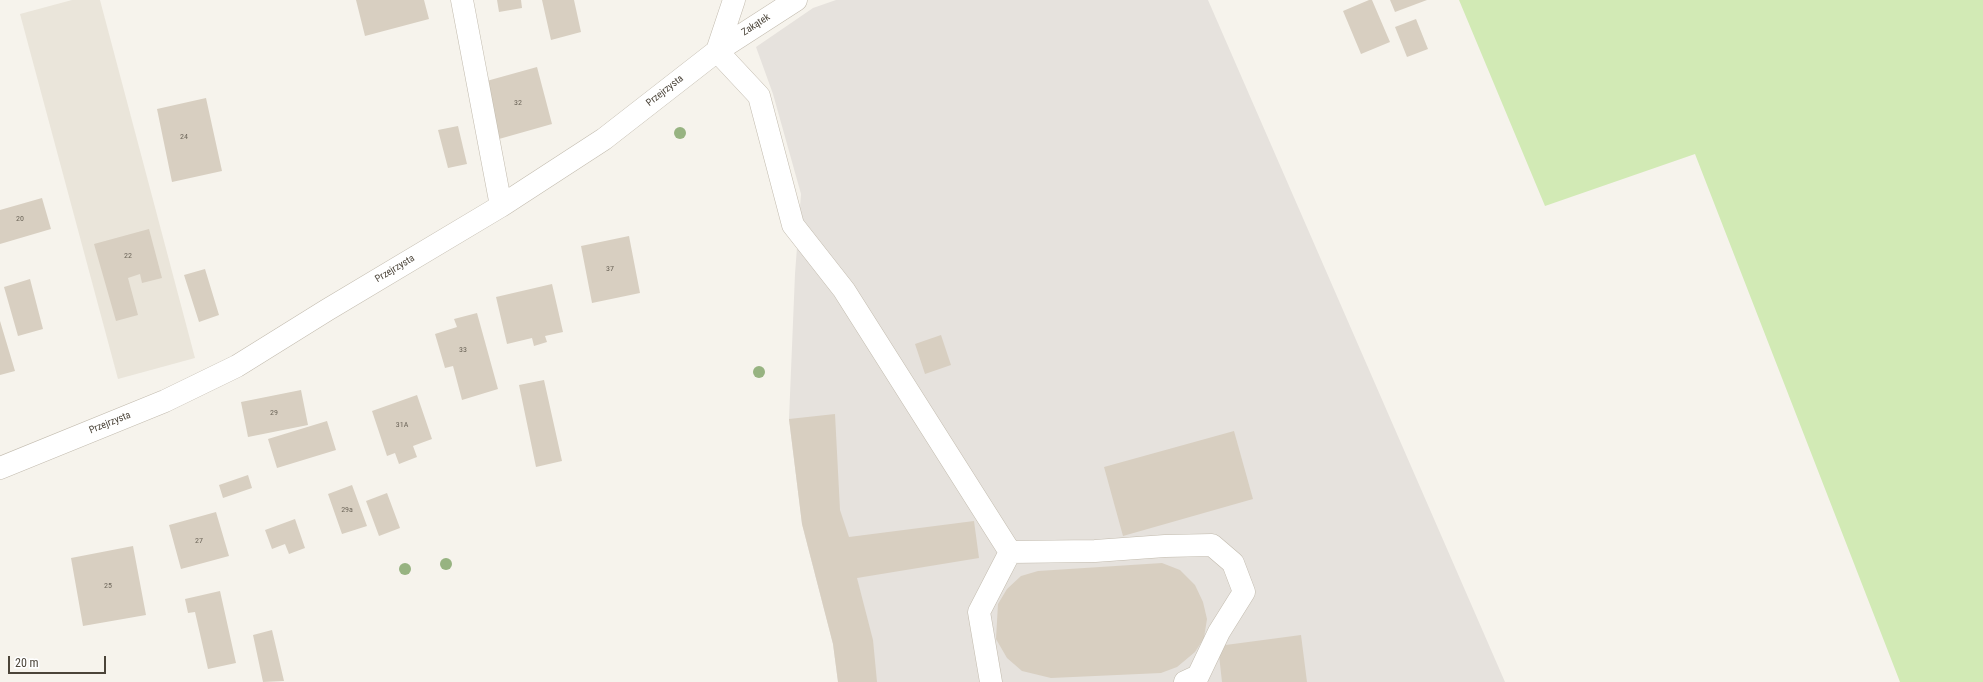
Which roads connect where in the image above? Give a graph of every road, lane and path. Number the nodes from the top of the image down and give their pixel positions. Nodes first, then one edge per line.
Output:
1 (462, 0) edge
2 (734, 0) edge
3 (796, 0) edge
4 (717, 51) junction
5 (501, 206) junction
6 (0, 468) edge
7 (1010, 552) junction
8 (991, 682) edge
9 (1184, 682) edge

1 - 5 street
2 - 4 street
3 - 4 street, Zakątek
4 - 5 street, Przejrzysta
4 - 7 street
5 - 6 street, Przejrzysta
7 - 8 street
7 - 9 street

